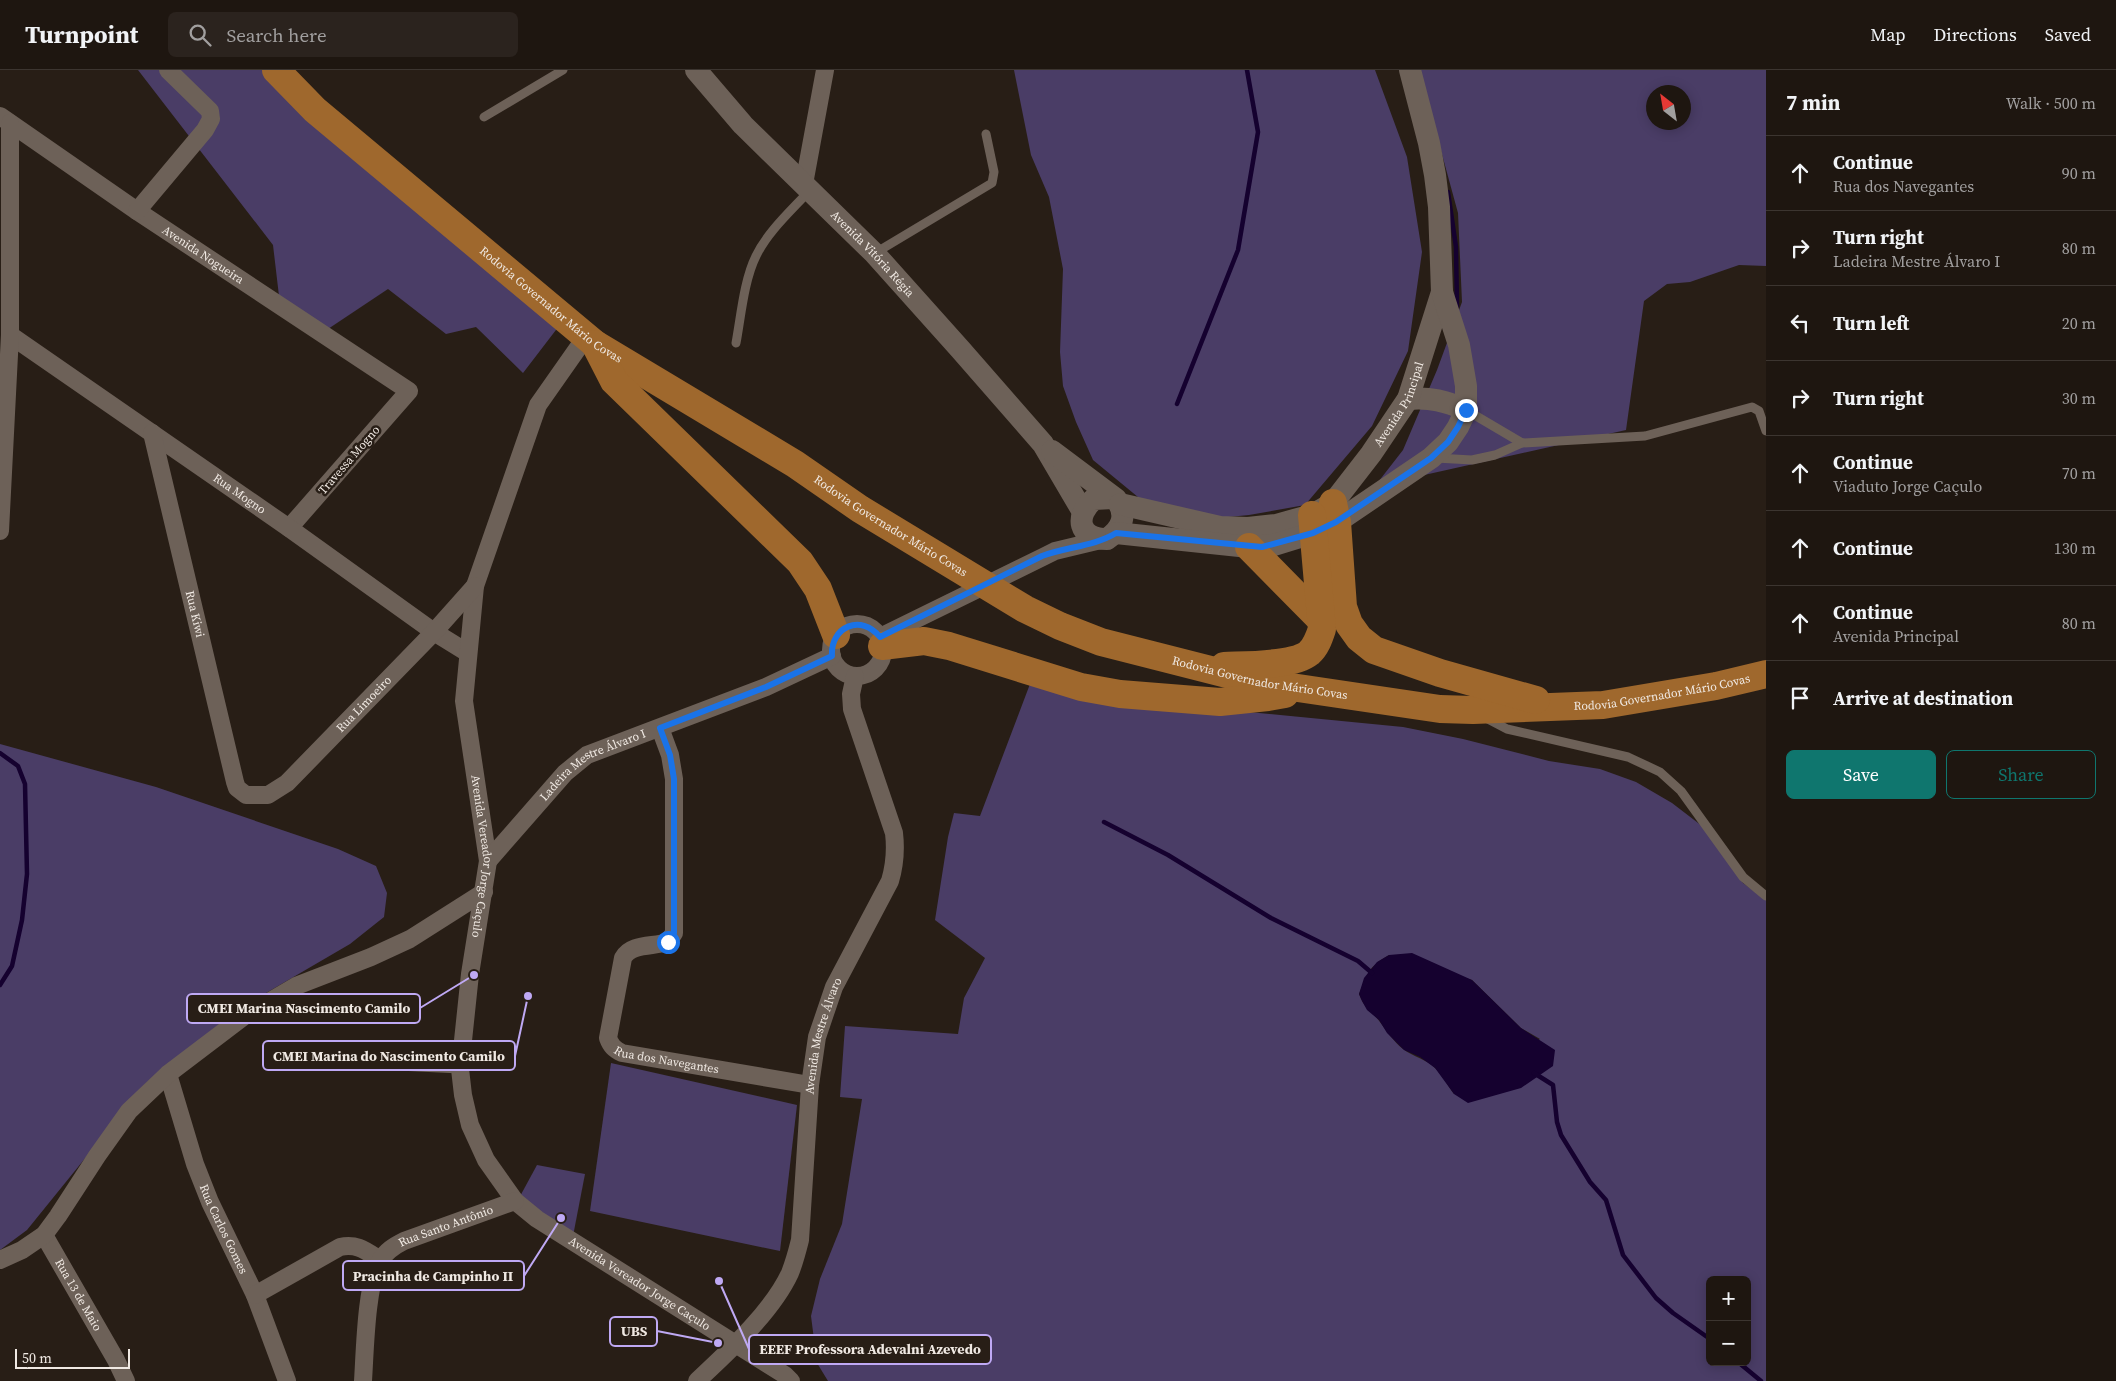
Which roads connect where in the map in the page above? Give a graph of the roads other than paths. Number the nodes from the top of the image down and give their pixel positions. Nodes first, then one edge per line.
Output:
1 (168, 70) edge
2 (276, 70) edge
3 (563, 70) edge
4 (696, 70) edge
5 (826, 70) edge
6 (1410, 70) edge
7 (484, 117) dead end
8 (5, 120) edge
9 (986, 134) dead end
10 (807, 187) junction
11 (137, 211) junction
12 (874, 253) junction
13 (1442, 292) junction
14 (10, 334) junction
15 (590, 341) junction
16 (736, 343) dead end
17 (409, 391) joint
18 (1408, 399) junction
19 (3, 404) edge
20 (1466, 410) junction
21 (1766, 431) edge
22 (152, 434) junction
23 (1522, 443) junction
24 (1043, 444) junction
25 (1431, 458) junction
26 (1116, 501) junction
27 (1082, 516) junction
28 (1324, 518) junction
29 (289, 528) junction
30 (0, 531) edge
31 (1112, 536) junction
32 (1249, 547) junction
33 (1049, 554) junction
34 (475, 586) junction
35 (1321, 620) junction
36 (434, 632) junction
37 (881, 642) junction
38 (834, 645) junction
39 (468, 653) junction
40 (1200, 668) junction
41 (1766, 674) edge
42 (855, 676) junction
43 (1301, 690) junction
44 (1559, 707) junction
45 (1473, 710) junction
46 (660, 728) junction
47 (241, 792) joint
48 (488, 861) junction
49 (484, 892) junction
50 (1766, 896) edge
51 (316, 1062) dead end
52 (460, 1069) junction
53 (168, 1074) junction
54 (810, 1085) junction
55 (515, 1201) junction
56 (44, 1235) junction
57 (0, 1260) edge
58 (380, 1260) junction
59 (255, 1295) junction
60 (736, 1344) junction
61 (126, 1381) edge
62 (287, 1381) edge
63 (363, 1381) edge
64 (697, 1381) edge
65 (791, 1381) edge

1 - 11 street
2 - 15 main road, Rodovia Governador Mário Covas
3 - 7 lane
4 - 10 street, Avenida Vitória Régia
5 - 10 street
6 - 13 street, Avenida Principal
8 - 11 street, Avenida Nogueira
8 - 14 street
9 - 12 lane
10 - 12 street, Avenida Vitória Régia
10 - 16 lane
11 - 17 street, Avenida Nogueira
12 - 24 street, Avenida Vitória Régia
13 - 18 street, Avenida Principal
13 - 20 street, Avenida Principal
14 - 19 street
14 - 22 street, Rua Mogno
15 - 34 street, Avenida Vereador Jorge Caçulo
15 - 38 main road
15 - 40 main road, Rodovia Governador Mário Covas
17 - 29 street, Travessa Mogno
18 - 20 street
18 - 28 street, Avenida Principal
19 - 30 street
20 - 23 lane
20 - 25 street, Avenida Principal
21 - 23 lane
22 - 29 street, Rua Mogno
22 - 47 street, Rua Kiwi
23 - 25 lane
24 - 26 street, Avenida Vitória Régia
24 - 27 street, Avenida Vitória Régia
25 - 28 street, Avenida Principal
26 - 27 street
26 - 28 street
26 - 31 street
27 - 31 street
27 - 33 street
28 - 32 street
28 - 35 main road
28 - 44 main road
29 - 36 street, Rua Mogno
31 - 32 street
31 - 33 street
32 - 35 main road
33 - 37 street
34 - 36 street, Rua Limoeiro
34 - 39 street, Avenida Vereador Jorge Caçulo
35 - 40 main road
36 - 39 street, Rua Mogno
36 - 47 street, Rua Limoeiro
37 - 38 street
37 - 42 street
37 - 43 main road
38 - 42 street
38 - 46 street, Ladeira Mestre Álvaro I
39 - 48 street, Avenida Vereador Jorge Caçulo
40 - 43 main road, Rodovia Governador Mário Covas
41 - 44 main road, Rodovia Governador Mário Covas
42 - 54 street, Avenida Mestre Álvaro
43 - 45 main road, Rodovia Governador Mário Covas
44 - 45 main road, Rodovia Governador Mário Covas
45 - 50 lane
46 - 48 street, Ladeira Mestre Álvaro I
46 - 54 street, Rua dos Navegantes
48 - 49 street, Avenida Vereador Jorge Caçulo
49 - 52 street, Avenida Vereador Jorge Caçulo
49 - 53 street
51 - 52 lane
52 - 55 street, Avenida Vereador Jorge Caçulo
53 - 56 street
53 - 59 street, Rua Carlos Gomes
54 - 60 street, Avenida Mestre Álvaro
55 - 58 street, Rua Santo Antônio
55 - 60 street, Avenida Vereador Jorge Caçulo
56 - 57 street
56 - 61 street, Rua 13 de Maio
58 - 59 street
58 - 63 street
59 - 62 street, Rua Carlos Gomes
60 - 64 street, Avenida Mestre Álvaro
60 - 65 street

